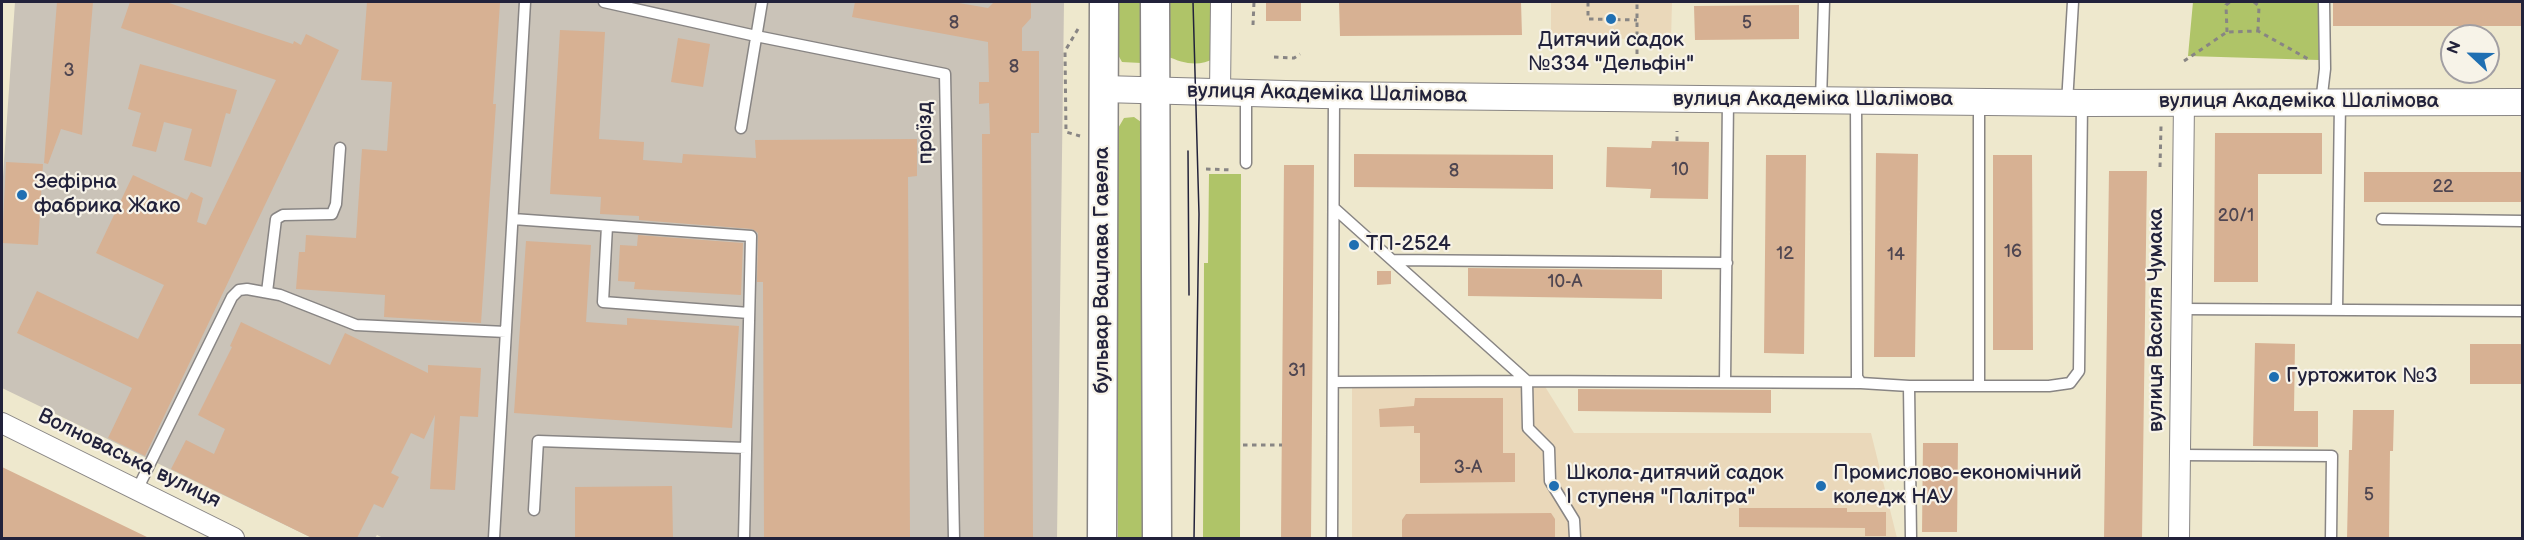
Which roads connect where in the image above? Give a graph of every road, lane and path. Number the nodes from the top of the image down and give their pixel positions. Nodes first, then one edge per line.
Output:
1 (525, 2) edge
2 (604, 2) edge
3 (762, 2) edge
4 (1104, 2) edge
5 (1155, 2) edge
6 (1221, 2) edge
7 (1254, 2) edge
8 (1588, 2) edge
9 (1637, 2) edge
10 (1824, 2) edge
11 (2073, 2) edge
12 (2230, 2) edge
13 (2254, 2) edge
14 (2324, 2) edge
15 (1637, 20) junction
16 (1253, 25) dead end
17 (1078, 29) dead end
18 (2258, 31) junction
19 (2227, 32) junction
20 (756, 36) junction
21 (1300, 54) dead end
22 (1637, 54) dead end
23 (1274, 57) dead end
24 (2184, 61) dead end
25 (2325, 69) junction
26 (1103, 89) junction
27 (1156, 91) junction
28 (1220, 93) junction
29 (1246, 93) junction
30 (1334, 95) junction
31 (1728, 99) junction
32 (1821, 100) junction
33 (1856, 100) junction
34 (1979, 102) junction
35 (2184, 102) junction
36 (2523, 102) edge
37 (2075, 103) junction
38 (2331, 103) junction
39 (2161, 126) dead end
40 (741, 128) dead end
41 (1677, 131) dead end
42 (1084, 137) dead end
43 (1677, 141) dead end
44 (340, 148) dead end
45 (1245, 167) joint
46 (2160, 167) dead end
47 (1206, 169) dead end
48 (1334, 208) junction
49 (513, 219) junction
50 (2382, 219) dead end
51 (2523, 221) edge
52 (607, 226) junction
53 (1392, 260) junction
54 (1726, 263) junction
55 (267, 292) junction
56 (2181, 309) junction
57 (2337, 310) junction
58 (2523, 311) edge
59 (749, 313) junction
60 (506, 332) junction
61 (1527, 381) junction
62 (1333, 382) junction
63 (1725, 382) junction
64 (1861, 383) junction
65 (1909, 386) junction
66 (1979, 386) junction
67 (2, 423) edge
68 (1243, 445) dead end
69 (1282, 445) dead end
70 (746, 448) junction
71 (2180, 455) junction
72 (137, 490) junction
73 (534, 510) dead end
74 (212, 534) edge
75 (234, 538) edge
76 (494, 538) edge
77 (744, 538) edge
78 (954, 538) edge
79 (1102, 538) edge
80 (1157, 538) edge
81 (1332, 538) edge
82 (1575, 538) edge
83 (1911, 538) edge
84 (2180, 538) edge
85 (2331, 538) edge

1 - 49 lane
2 - 20 lane, проїзд
3 - 20 lane
4 - 26 main road, бульвар Вацлава Гавела
5 - 27 main road
6 - 28 street
7 - 16 path
8 - 15 path
9 - 15 path
10 - 32 lane
11 - 37 lane
12 - 19 path
13 - 18 path
14 - 25 lane
15 - 22 path
17 - 42 path
18 - 19 path
18 - 25 path
19 - 24 path
20 - 40 lane
20 - 78 lane, проїзд
21 - 23 path
25 - 38 lane
26 - 27 street, вулиця Академіка Шалімова
26 - 79 main road, бульвар Вацлава Гавела
27 - 28 street, вулиця Академіка Шалімова
27 - 80 main road
28 - 29 street, вулиця Академіка Шалімова
29 - 30 street, вулиця Академіка Шалімова
29 - 45 lane
30 - 31 street, вулиця Академіка Шалімова
30 - 48 lane
31 - 32 street, вулиця Академіка Шалімова
31 - 54 lane
32 - 33 street, вулиця Академіка Шалімова
33 - 34 street, вулиця Академіка Шалімова
33 - 64 lane
34 - 37 street, вулиця Академіка Шалімова
34 - 66 lane
35 - 37 street, вулиця Академіка Шалімова
35 - 38 street, вулиця Академіка Шалімова
35 - 56 street, вулиця Василя Чумака
36 - 38 street, вулиця Академіка Шалімова
37 - 66 lane
38 - 57 lane
39 - 46 path
41 - 43 path
44 - 55 lane
45 - 47 path
48 - 53 lane
48 - 62 lane
49 - 52 lane
49 - 60 lane
50 - 51 lane
52 - 59 lane
52 - 59 lane
53 - 54 lane
53 - 61 lane
54 - 63 lane
55 - 60 lane
55 - 72 lane
56 - 57 lane
56 - 71 street, вулиця Василя Чумака
57 - 58 lane
59 - 70 lane
60 - 76 lane
61 - 62 lane
61 - 63 lane
61 - 82 lane
62 - 81 lane
63 - 64 lane
64 - 65 lane
65 - 66 lane
65 - 83 lane
67 - 72 street, Волноваська вулиця
68 - 69 path
70 - 73 lane
70 - 77 lane
71 - 84 street, вулиця Василя Чумака
71 - 85 lane
72 - 74 street, Волноваська вулиця
74 - 75 street, Волноваська вулиця

